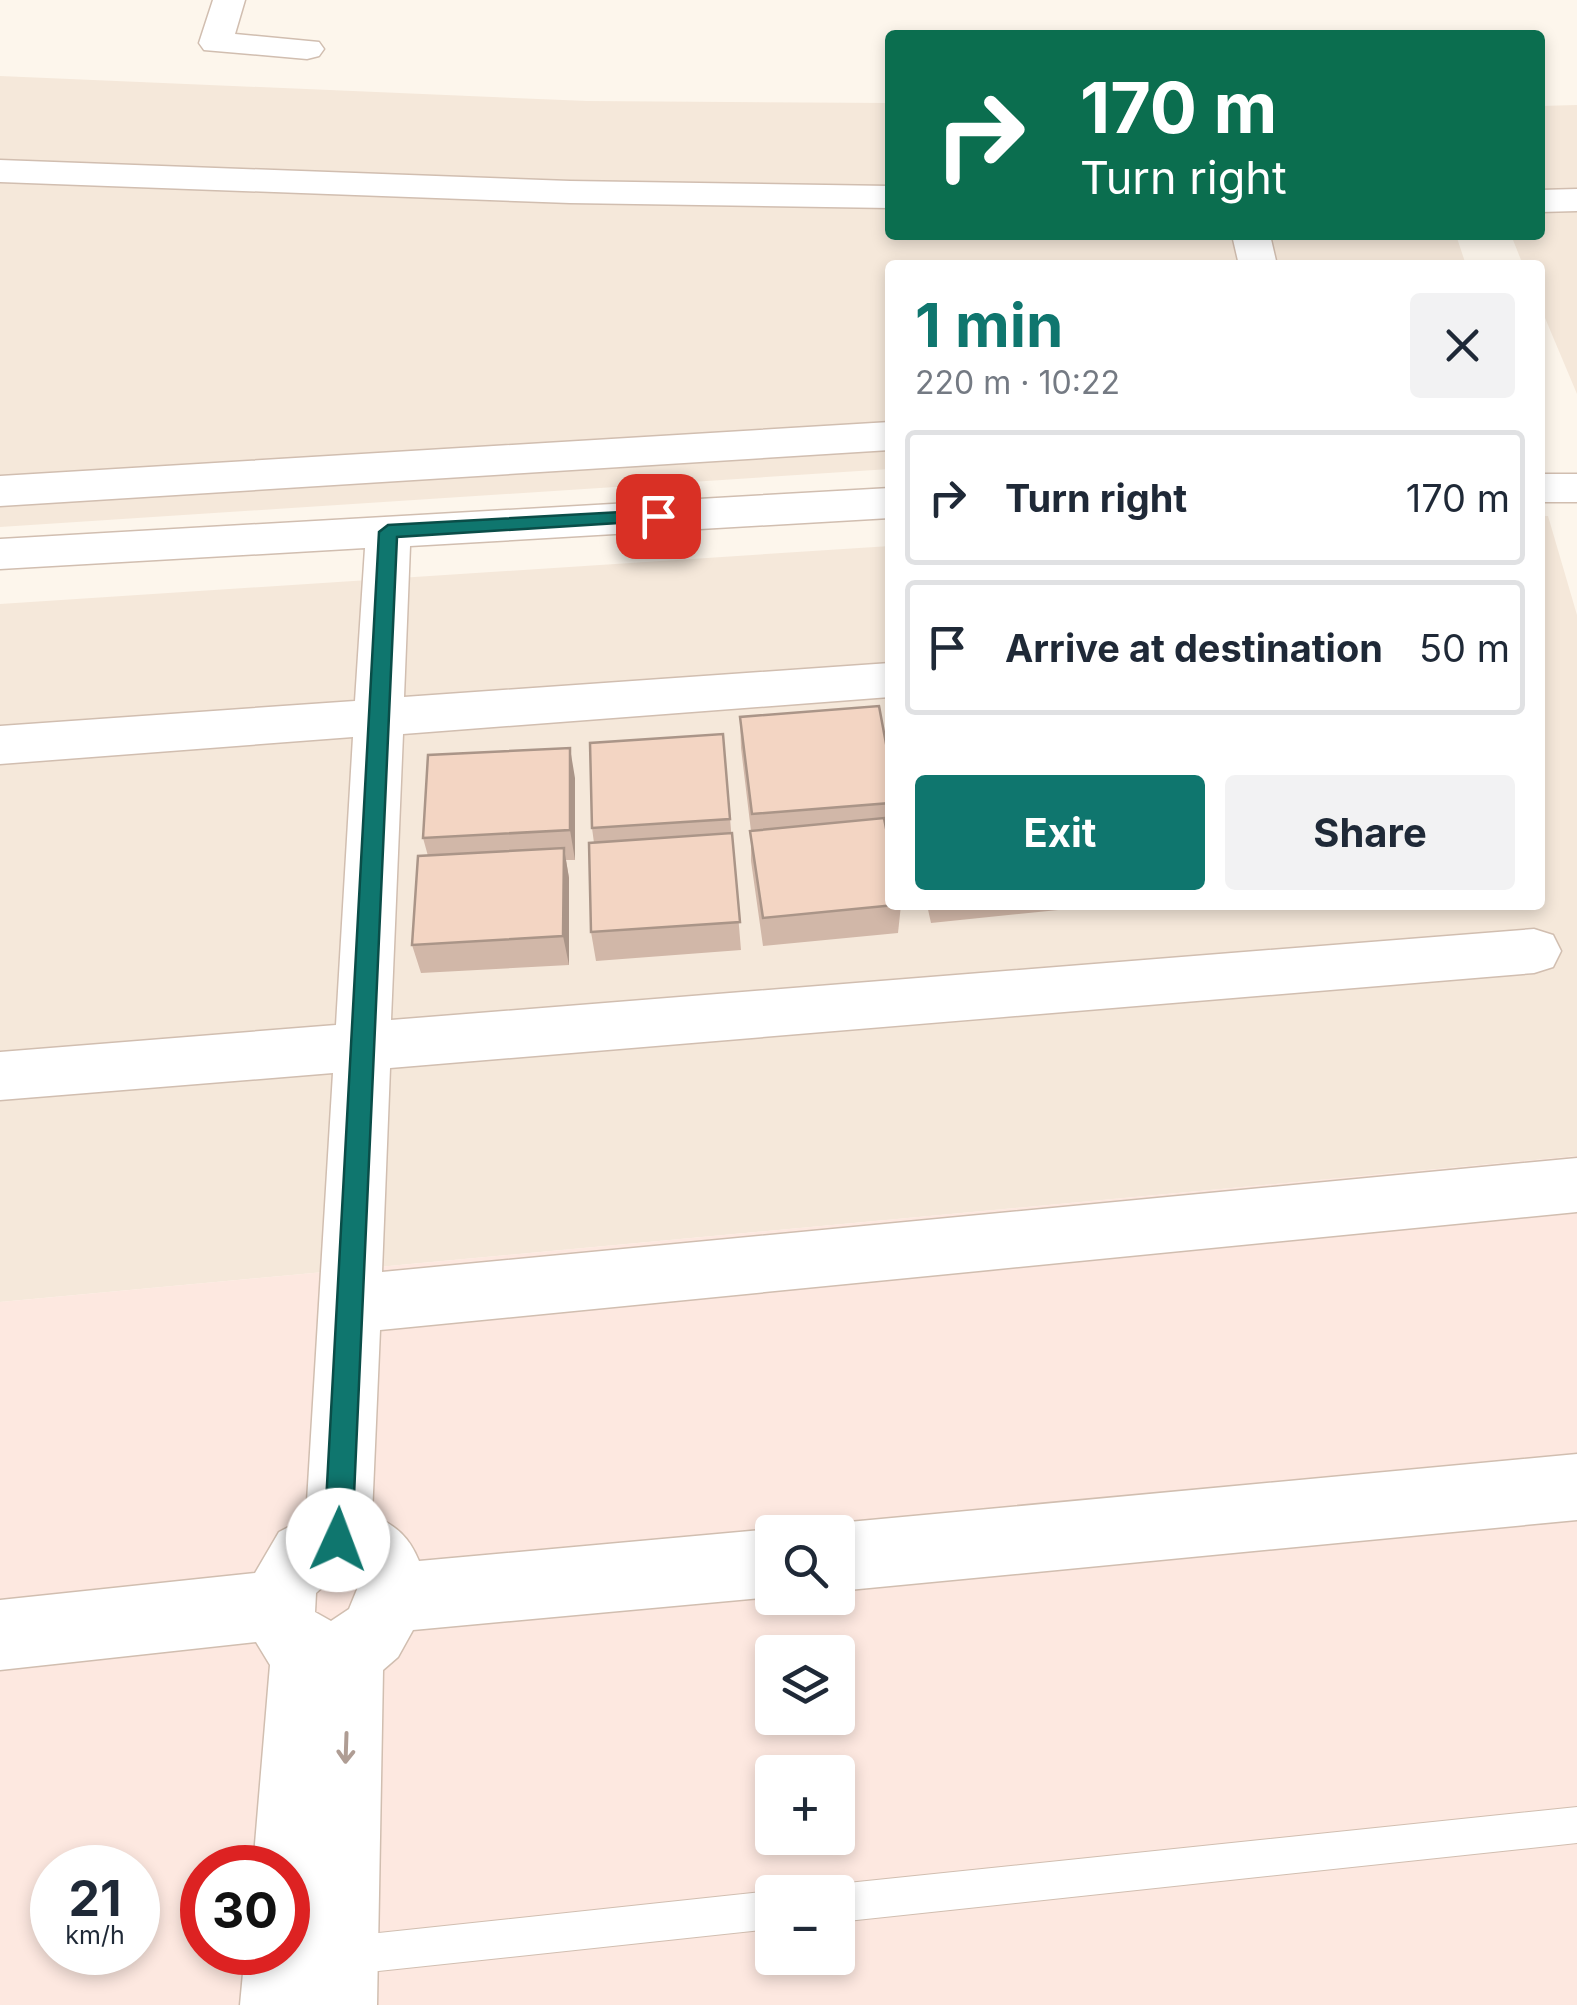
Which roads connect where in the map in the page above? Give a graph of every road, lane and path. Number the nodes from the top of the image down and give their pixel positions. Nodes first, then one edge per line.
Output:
1 (228, 0) edge
2 (307, 49) dead end
3 (0, 171) edge
4 (885, 197) edge
5 (1577, 200) edge
6 (1545, 201) edge
7 (885, 436) edge
8 (1545, 488) edge
9 (1577, 488) edge
10 (0, 491) edge
11 (885, 503) edge
12 (388, 532) junction
13 (0, 554) edge
14 (885, 680) edge
15 (378, 718) junction
16 (0, 745) edge
17 (1534, 950) dead end
18 (364, 1044) junction
19 (0, 1076) edge
20 (1577, 1185) edge
21 (347, 1304) junction
22 (1577, 1488) edge
23 (338, 1540) junction
24 (855, 1554) edge
25 (755, 1565) edge
26 (331, 1626) junction
27 (0, 1635) edge
28 (1577, 1825) edge
29 (296, 1845) edge
30 (855, 1901) edge
31 (755, 1912) edge
32 (321, 1971) edge
33 (279, 2005) edge

1 - 2 street
3 - 4 street
5 - 6 street
7 - 10 street
8 - 9 street
11 - 12 street
12 - 13 street
12 - 15 street
14 - 15 street
15 - 16 street
15 - 18 street
17 - 18 street
18 - 19 street
18 - 21 street
20 - 21 street
21 - 23 street
22 - 24 street
23 - 26 street
23 - 26 street
25 - 26 street
26 - 27 street
26 - 29 street
26 -> 32 street
28 - 30 lane
31 - 32 lane
32 - 33 street

